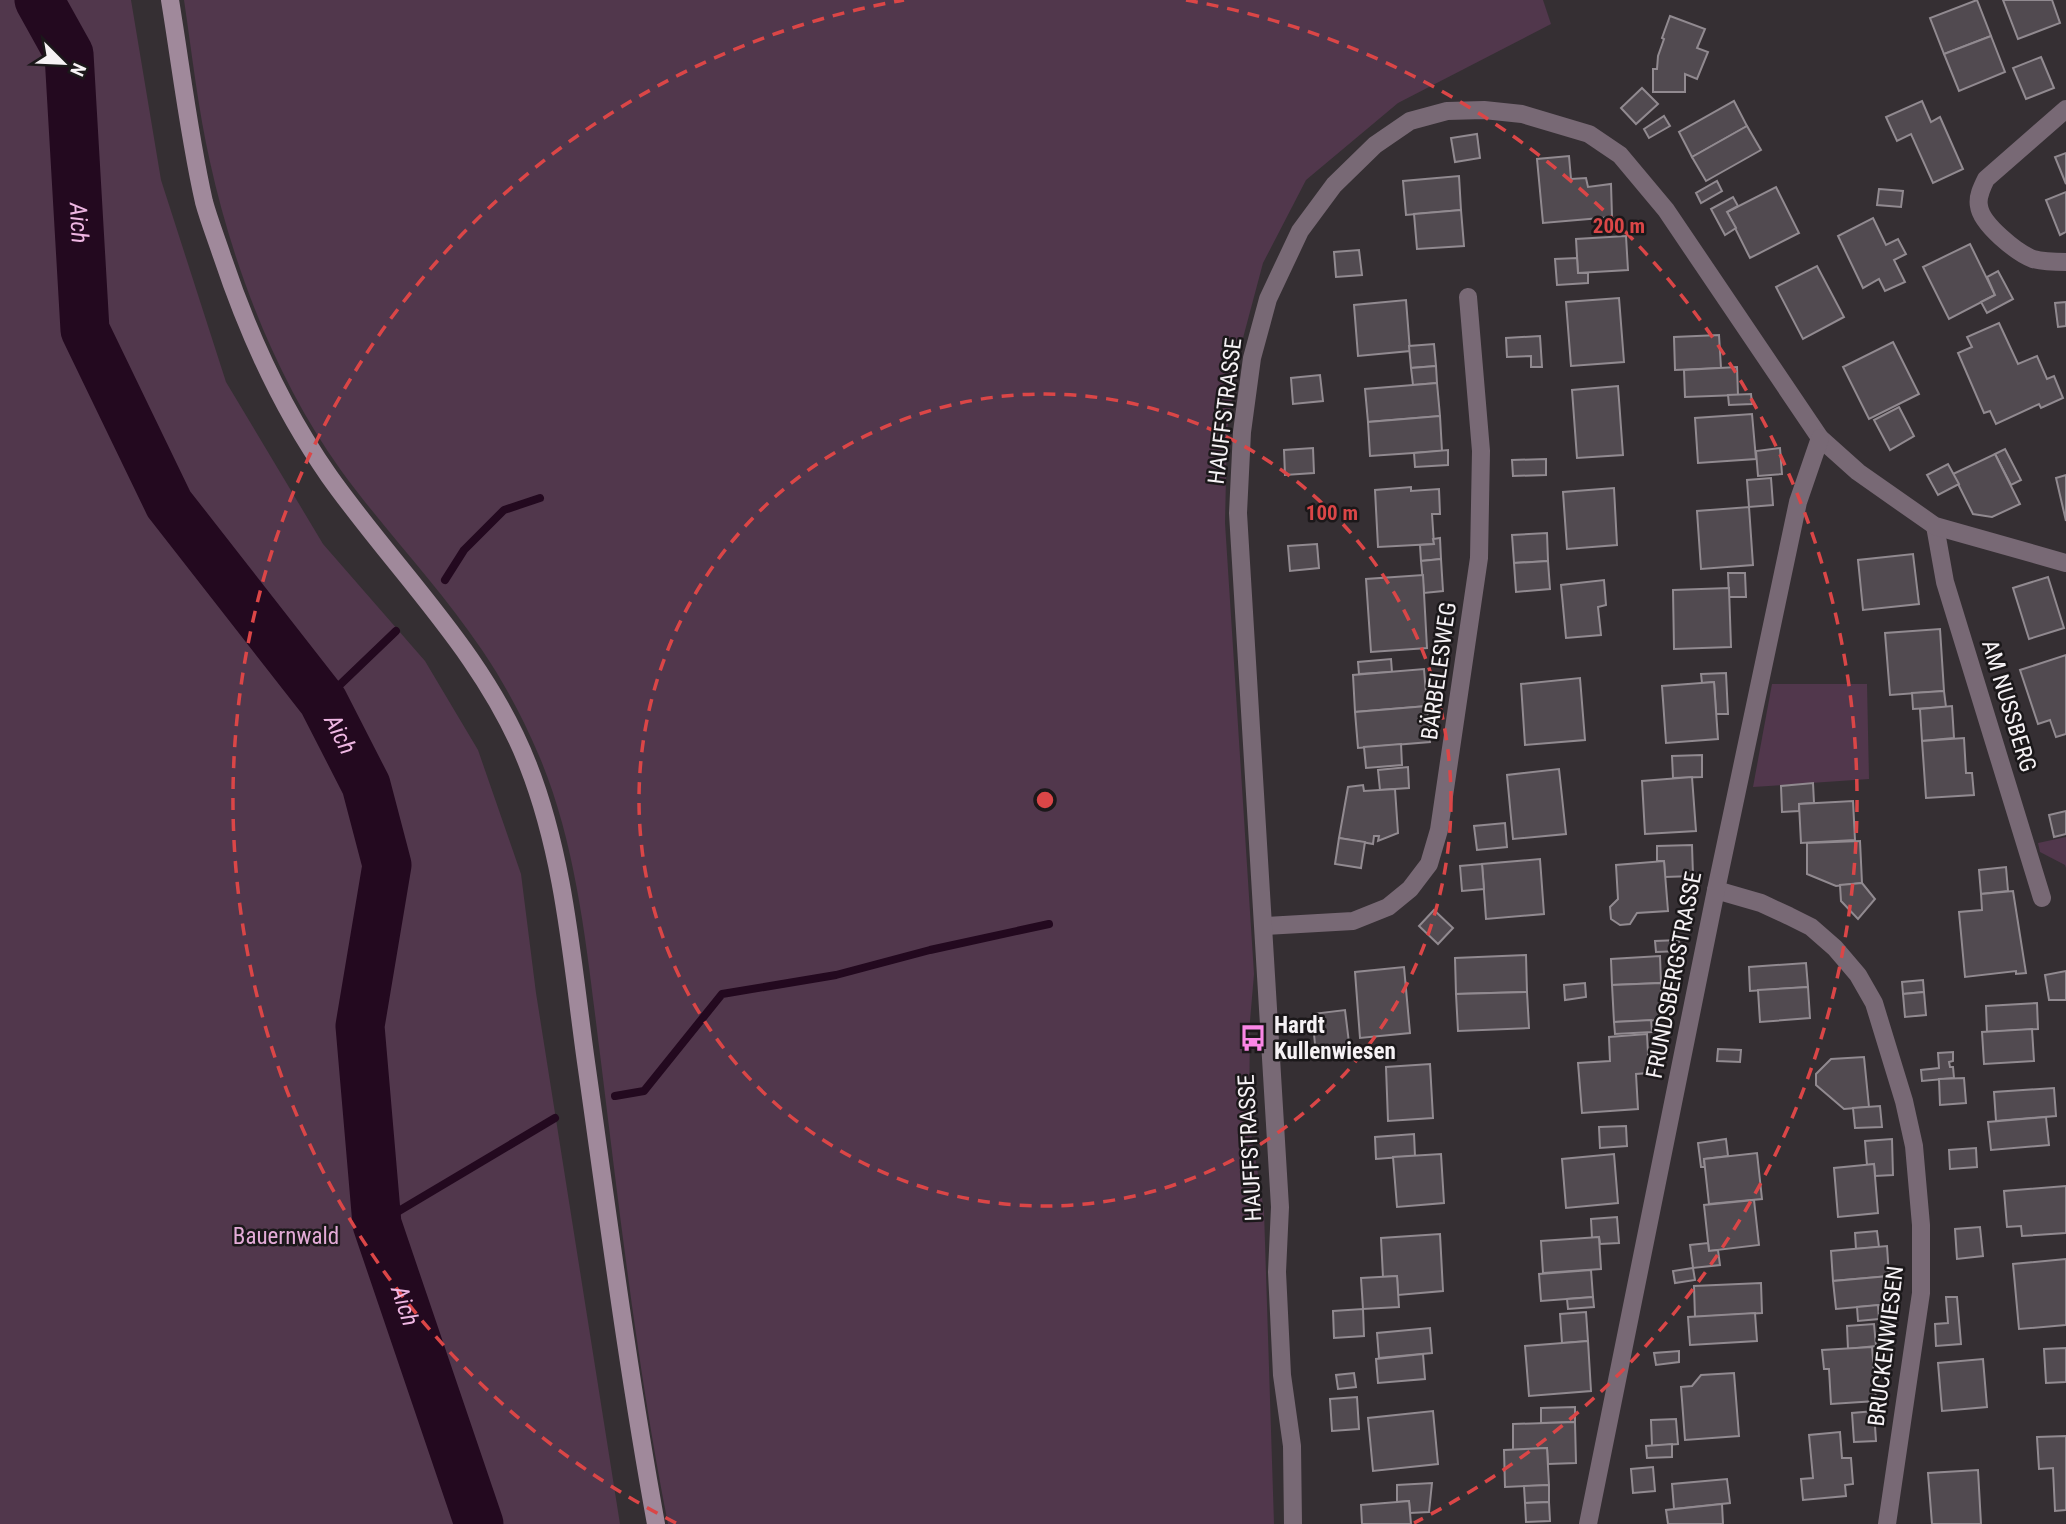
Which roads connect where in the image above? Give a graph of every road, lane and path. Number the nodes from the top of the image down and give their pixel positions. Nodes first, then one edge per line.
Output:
1 (170, 0) edge
2 (2066, 108) edge
3 (2066, 262) edge
4 (1468, 297) dead end
5 (1820, 438) junction
6 (1936, 526) junction
7 (2066, 563) edge
8 (1716, 890) junction
9 (2042, 898) dead end
10 (1264, 926) junction
11 (656, 1524) edge
12 (1293, 1524) edge
13 (1588, 1524) edge
14 (1887, 1524) edge

1 - 11 main road
2 - 3 street
4 - 10 street, BÄRBELESWEG
5 - 6 street, HAUFFSTRASSE
5 - 8 street, FRUNDSBERGSTRASSE
5 - 10 street, HAUFFSTRASSE
6 - 7 street, HAUFFSTRASSE
6 - 9 street, AM NUSSBERG
8 - 13 street, FRUNDSBERGSTRASSE
8 - 14 street, BRUCKENWIESEN
10 - 12 street, HAUFFSTRASSE

